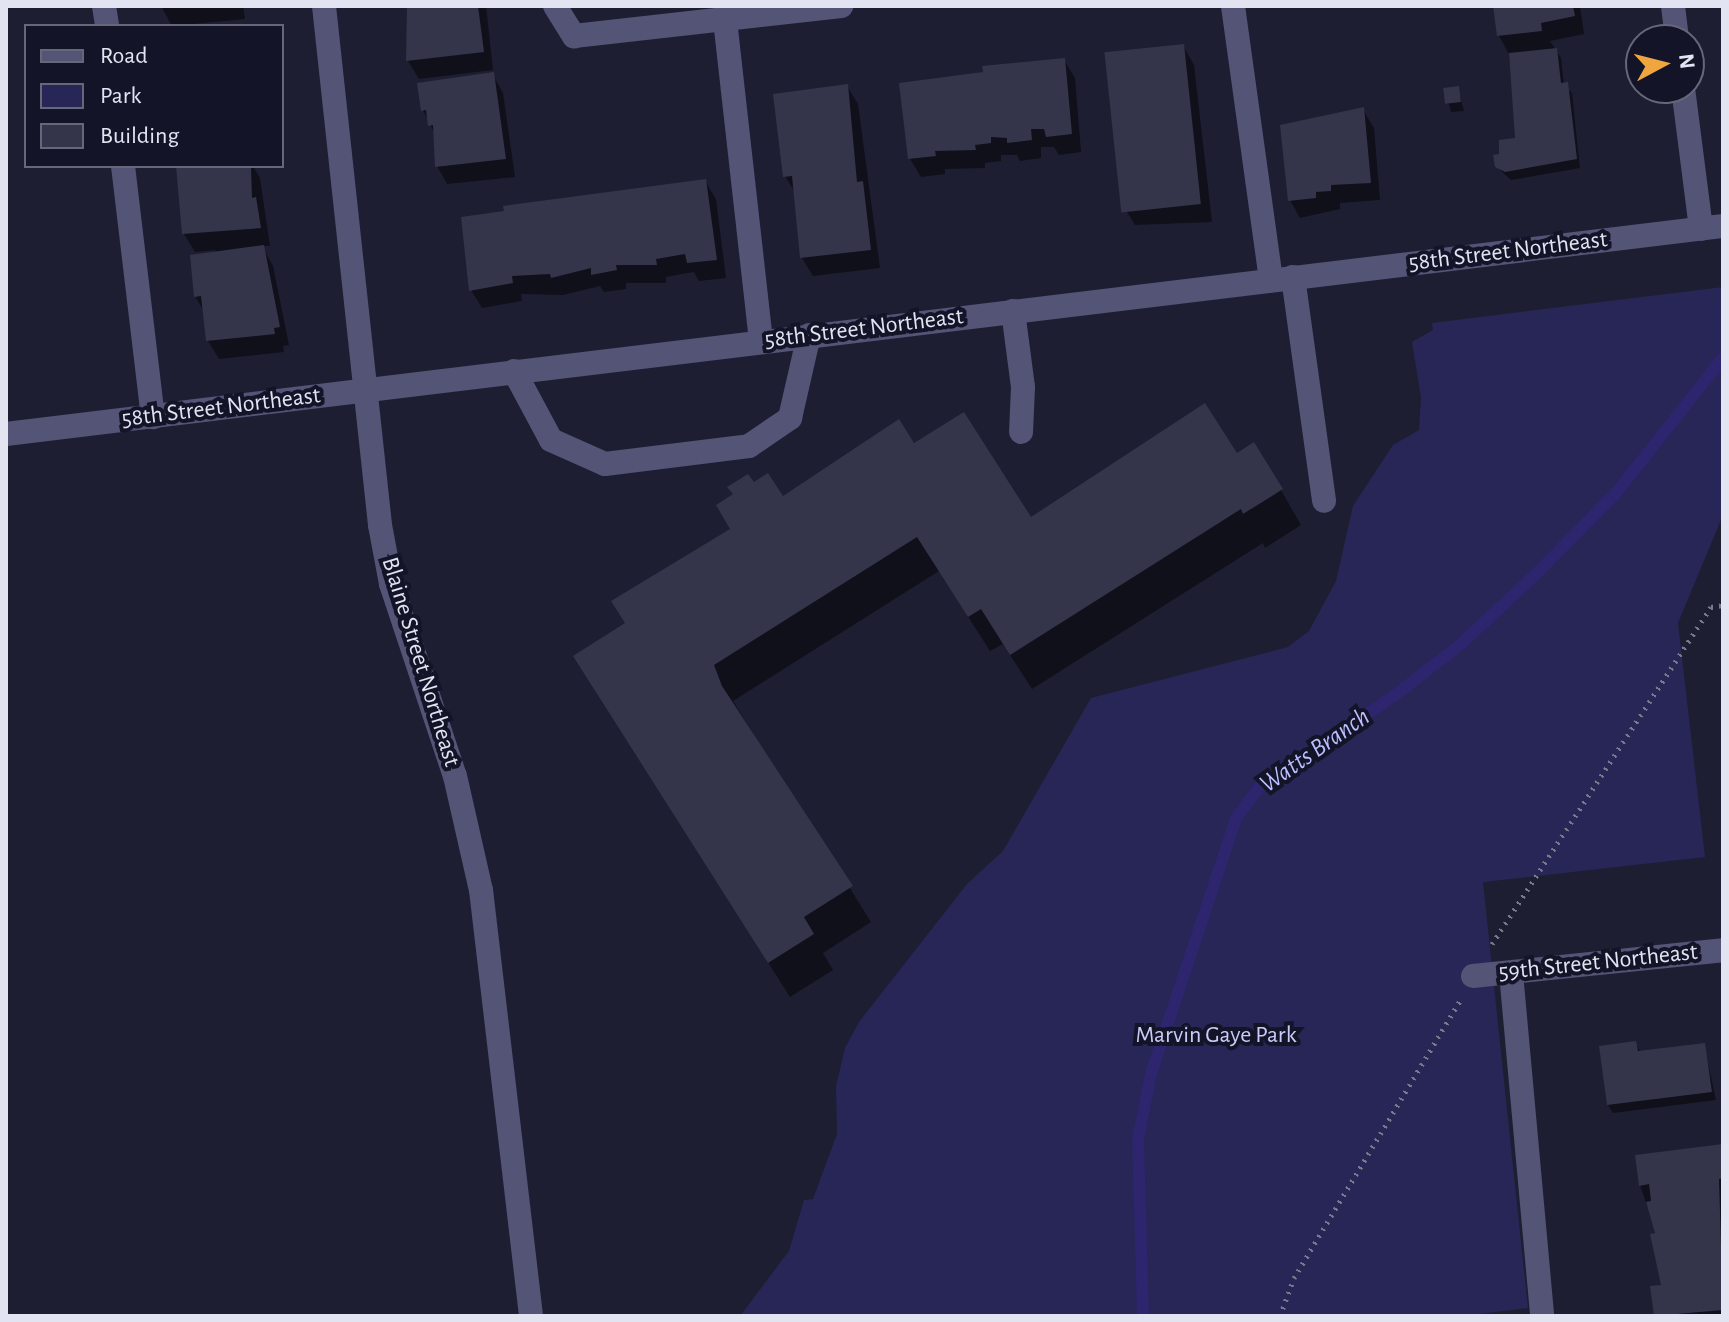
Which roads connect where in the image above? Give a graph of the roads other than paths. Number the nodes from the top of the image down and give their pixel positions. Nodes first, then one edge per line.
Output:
1 (324, 6) edge
2 (555, 6) edge
3 (841, 6) edge
4 (1233, 6) edge
5 (725, 20) junction
6 (1686, 104) edge
7 (123, 168) edge
8 (1712, 227) edge
9 (1282, 279) junction
10 (1013, 311) junction
11 (809, 335) junction
12 (761, 341) junction
13 (514, 371) junction
14 (367, 390) junction
15 (153, 417) junction
16 (1021, 432) dead end
17 (6, 434) edge
18 (1324, 501) dead end
19 (1723, 950) edge
20 (1511, 973) junction
21 (1473, 976) dead end
22 (531, 1316) edge
23 (1542, 1316) edge

1 - 14 street, Blaine Street Northeast
2 - 5 street
3 - 5 street
4 - 9 street
5 - 12 street
6 - 8 street
7 - 15 street
8 - 9 street, 58th Street Northeast
9 - 10 street, 58th Street Northeast
9 - 18 street
10 - 11 street, 58th Street Northeast
10 - 16 street
11 - 12 street, 58th Street Northeast
11 - 13 street
12 - 13 street, 58th Street Northeast
13 - 14 street, 58th Street Northeast
14 - 15 street, 58th Street Northeast
14 - 22 street, Blaine Street Northeast
15 - 17 street, 58th Street Northeast
19 - 20 street, 59th Street Northeast
20 - 21 street, 59th Street Northeast
20 - 23 street

